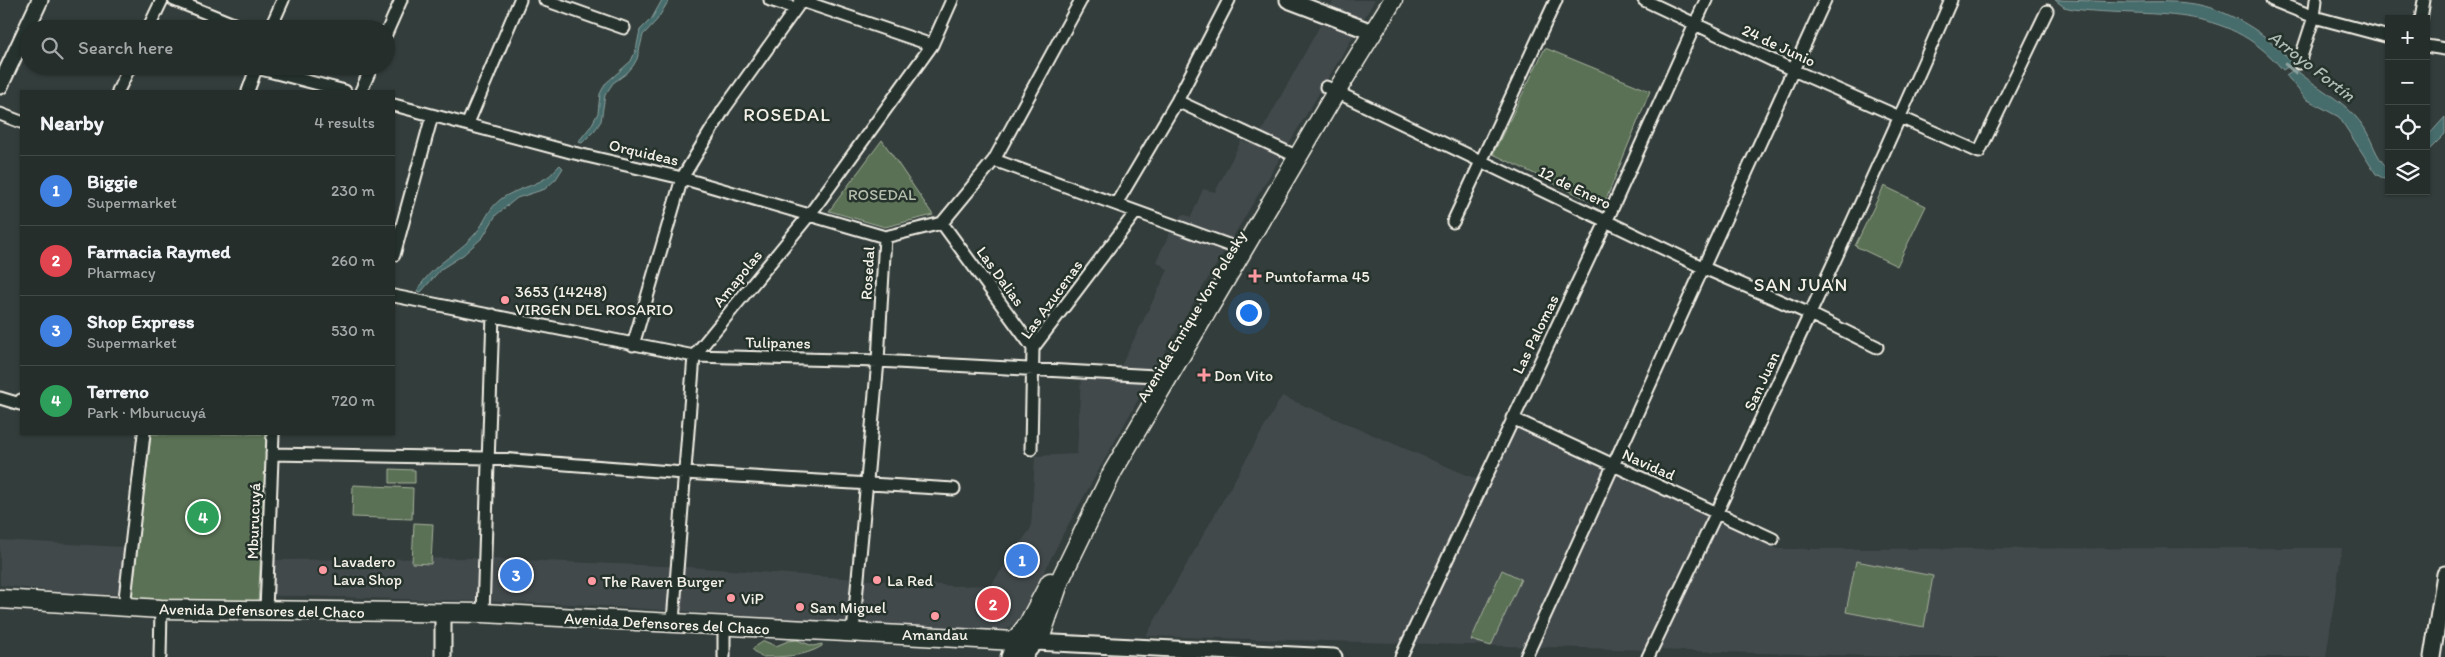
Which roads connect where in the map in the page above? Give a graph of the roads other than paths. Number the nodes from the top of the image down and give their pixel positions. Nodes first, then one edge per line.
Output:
1 (40, 0) edge
2 (162, 0) edge
3 (174, 0) edge
4 (283, 0) edge
5 (401, 0) edge
6 (520, 0) edge
7 (770, 0) edge
8 (952, 0) edge
9 (1081, 0) edge
10 (1229, 0) edge
11 (1288, 0) edge
12 (1380, 0) edge
13 (1393, 0) edge
14 (1556, 0) edge
15 (1644, 0) edge
16 (1706, 0) edge
17 (1826, 0) edge
18 (1950, 0) edge
19 (2272, 0) edge
20 (2316, 0) edge
21 (2424, 0) edge
22 (549, 1) edge
23 (800, 3) edge
24 (2047, 11) dead end
25 (2422, 15) edge
26 (2314, 17) junction
27 (31, 20) edge
28 (152, 20) edge
29 (224, 20) edge
30 (274, 20) edge
31 (392, 20) edge
32 (1695, 24) junction
33 (624, 28) dead end
34 (1366, 30) junction
35 (2385, 35) edge
36 (20, 43) edge
37 (932, 45) junction
38 (2430, 47) edge
39 (2445, 49) edge
40 (2299, 63) dead end
41 (1793, 70) junction
42 (126, 75) edge
43 (254, 75) edge
44 (282, 75) edge
45 (368, 75) edge
46 (0, 86) edge
47 (326, 89) edge
48 (1331, 89) junction
49 (118, 90) edge
50 (248, 90) edge
51 (361, 90) edge
52 (1177, 101) junction
53 (395, 105) edge
54 (0, 114) edge
55 (432, 116) junction
56 (1900, 117) junction
57 (20, 122) edge
58 (468, 123) junction
59 (1293, 154) junction
60 (994, 160) junction
61 (1481, 160) junction
62 (682, 178) junction
63 (1116, 204) junction
64 (1136, 212) junction
65 (810, 214) junction
66 (1607, 220) junction
67 (1453, 222) dead end
68 (942, 223) junction
69 (885, 237) junction
70 (1238, 248) junction
71 (395, 251) edge
72 (1704, 268) junction
73 (395, 296) edge
74 (1810, 314) junction
75 (493, 315) junction
76 (633, 345) junction
77 (1033, 348) junction
78 (1877, 348) dead end
79 (694, 356) junction
80 (878, 361) junction
81 (1032, 369) junction
82 (1161, 378) junction
83 (0, 398) edge
84 (20, 404) edge
85 (1512, 418) junction
86 (144, 435) edge
87 (273, 435) edge
88 (1031, 449) dead end
89 (272, 454) junction
90 (487, 458) junction
91 (1615, 466) junction
92 (684, 473) junction
93 (866, 485) junction
94 (954, 489) dead end
95 (1717, 512) junction
96 (1773, 540) dead end
97 (2445, 574) edge
98 (0, 599) edge
99 (124, 607) junction
100 (161, 609) junction
101 (266, 610) junction
102 (444, 612) junction
103 (482, 613) junction
104 (2441, 620) edge
105 (673, 621) junction
106 (724, 627) junction
107 (853, 632) junction
108 (1016, 640) junction
109 (2445, 640) edge
110 (1035, 642) junction
111 (160, 657) edge
112 (443, 657) edge
113 (724, 657) edge
114 (1009, 657) edge
115 (1023, 657) edge
116 (1334, 657) edge
117 (1401, 657) edge
118 (1526, 657) edge
119 (1648, 657) edge
120 (2432, 657) edge
121 (2442, 657) edge

1 - 27 main road
2 - 28 street
3 - 29 street
4 - 30 street
5 - 31 street
6 - 58 street
7 - 23 street
8 - 37 street, Amapolas
9 - 60 street
10 - 52 street
11 - 34 main road
12 - 34 main road, Avenida Enrique Von Polesky
13 - 34 main road, Avenida Enrique Von Polesky
14 - 61 street
15 - 32 street, 24 de Junio
16 - 32 street, Las Palomas
17 - 41 street
18 - 56 street, San Juan
19 - 26 street
20 - 26 street
21 - 25 street
22 - 33 street
23 - 37 street
23 - 62 street
24 - 56 street, 24 de Junio
26 - 35 street
26 - 40 street
32 - 41 street, 24 de Junio
32 - 66 street, Las Palomas
34 - 48 main road, Avenida Enrique Von Polesky
36 - 46 main road
37 - 65 street, Amapolas
38 - 39 street
41 - 56 street, 24 de Junio
41 - 72 street
42 - 49 street
43 - 50 street
44 - 47 street
45 - 51 street
48 - 59 main road, Avenida Enrique Von Polesky
48 - 61 street, 12 de Enero
52 - 59 street
52 - 63 street
53 - 55 street, Orquideas
54 - 57 street
55 - 58 street, Orquideas
55 - 71 street
56 - 74 street, San Juan
58 - 62 street, Orquideas
59 - 70 main road, Avenida Enrique Von Polesky
60 - 63 street
60 - 68 street
61 - 66 street, 12 de Enero
61 - 67 street
62 - 65 street, Orquideas
62 - 76 street
63 - 64 street
64 - 70 street
64 - 77 street, Las Azucenas
65 - 69 street, Orquideas
65 - 79 street, Amapolas
66 - 72 street, 12 de Enero
66 - 85 street, Las Palomas
68 - 69 street, Rosedal
68 - 77 street, Las Dalias
69 - 80 street, Rosedal
70 - 82 main road, Avenida Enrique Von Polesky
72 - 74 street, 12 de Enero
72 - 91 street
73 - 75 street, Tulipanes
74 - 78 street, 12 de Enero
74 - 95 street, San Juan
75 - 76 street, Tulipanes
75 - 90 street
76 - 79 street, Tulipanes
77 - 81 street, Las Azucenas
79 - 80 street, Tulipanes
79 - 92 street
80 - 81 street, Tulipanes
80 - 93 street, Rosedal
81 - 82 street, Tulipanes
81 - 88 street, Las Azucenas
82 - 108 main road, Avenida Enrique Von Polesky
82 - 110 main road, Avenida Enrique Von Polesky
83 - 84 street
85 - 91 street, Navidad
85 - 117 street, Las Palomas
86 - 99 street
87 - 89 street, Mburucuyá
89 - 90 street
89 - 101 street, Mburucuyá
90 - 92 street
90 - 103 street
91 - 95 street, Navidad
91 - 118 street
92 - 93 street
92 - 105 street
93 - 94 street
93 - 107 street, Rosedal
95 - 96 street, Navidad
95 - 119 street, San Juan
97 - 104 main road
98 - 99 main road, Avenida Defensores del Chaco
99 - 100 main road, Avenida Defensores del Chaco
100 - 101 main road, Avenida Defensores del Chaco
100 - 111 street
101 - 102 main road, Avenida Defensores del Chaco
102 - 103 main road, Avenida Defensores del Chaco
102 - 112 main road
103 - 105 main road, Avenida Defensores del Chaco
104 - 120 main road
105 - 106 main road, Avenida Defensores del Chaco
106 - 107 main road, Avenida Defensores del Chaco
106 - 113 street
107 - 108 main road, Avenida Defensores del Chaco
108 - 110 main road, Avenida Defensores del Chaco
108 - 114 main road
109 - 121 main road
110 - 115 main road
110 - 116 main road, Avenida Defensores del Chaco

